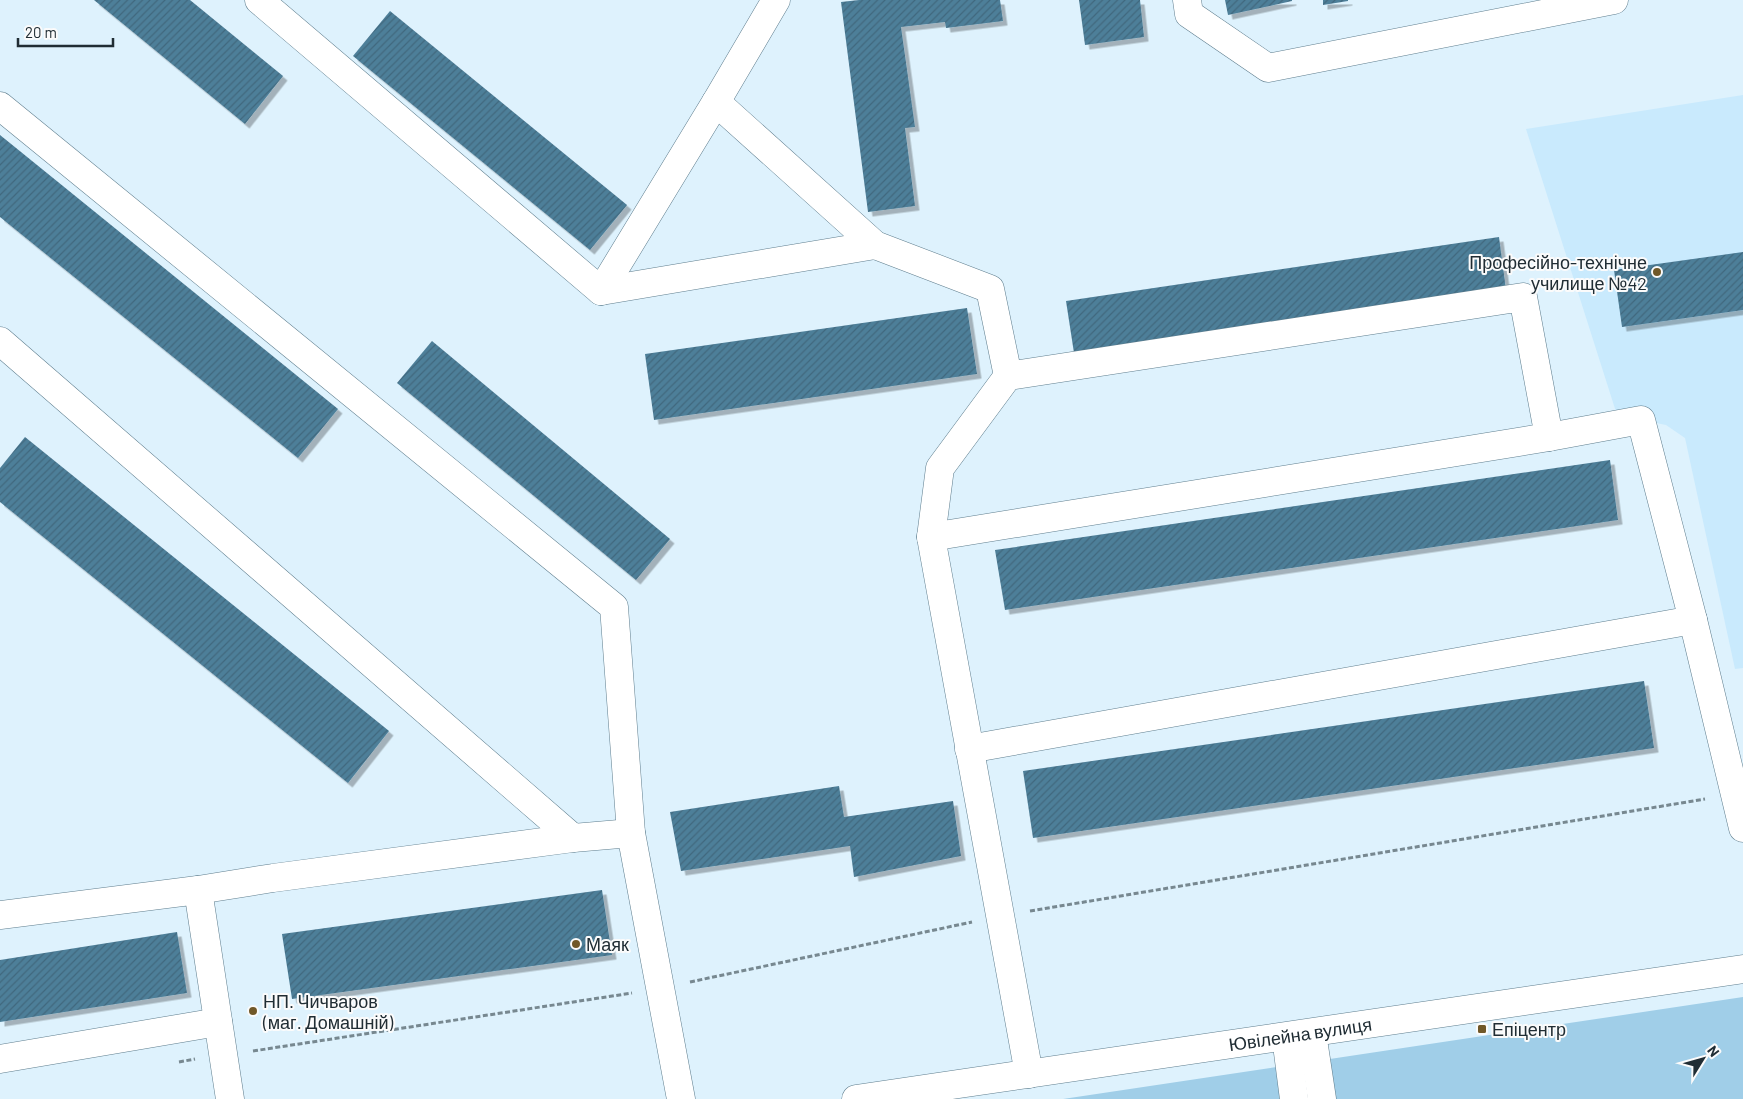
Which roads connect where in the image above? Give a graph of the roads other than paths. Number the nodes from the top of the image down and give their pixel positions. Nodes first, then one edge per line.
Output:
1 (259, 0) edge
2 (776, 0) edge
3 (1187, 0) edge
4 (1614, 0) edge
5 (716, 102) junction
6 (0, 106) edge
7 (875, 245) junction
8 (601, 291) junction
9 (0, 341) edge
10 (1008, 376) junction
11 (1549, 437) junction
12 (931, 537) junction
13 (1693, 620) junction
14 (970, 749) junction
15 (1743, 828) edge
16 (631, 833) junction
17 (573, 838) junction
18 (198, 890) junction
19 (0, 915) edge
20 (1743, 970) edge
21 (218, 1022) junction
22 (1299, 1035) junction
23 (0, 1059) edge
24 (1029, 1074) junction
25 (230, 1099) edge
26 (681, 1099) edge
27 (856, 1099) edge
28 (1294, 1099) edge
29 (1322, 1099) edge

1 - 8 street
2 - 5 street
3 - 4 street
5 - 7 street
5 - 8 street
6 - 16 street
7 - 8 street
7 - 10 street
9 - 17 street
10 - 11 street
10 - 12 street
11 - 12 street
11 - 13 street
12 - 14 street
13 - 14 street
13 - 15 street
14 - 24 street
16 - 17 street
16 - 26 street
17 - 18 street
18 - 19 street
18 - 21 street
20 - 22 street, Ювілейна вулиця
21 - 23 street
21 - 25 street
22 - 24 street, Ювілейна вулиця
22 - 28 street
22 - 29 street
24 - 27 street, Ювілейна вулиця

